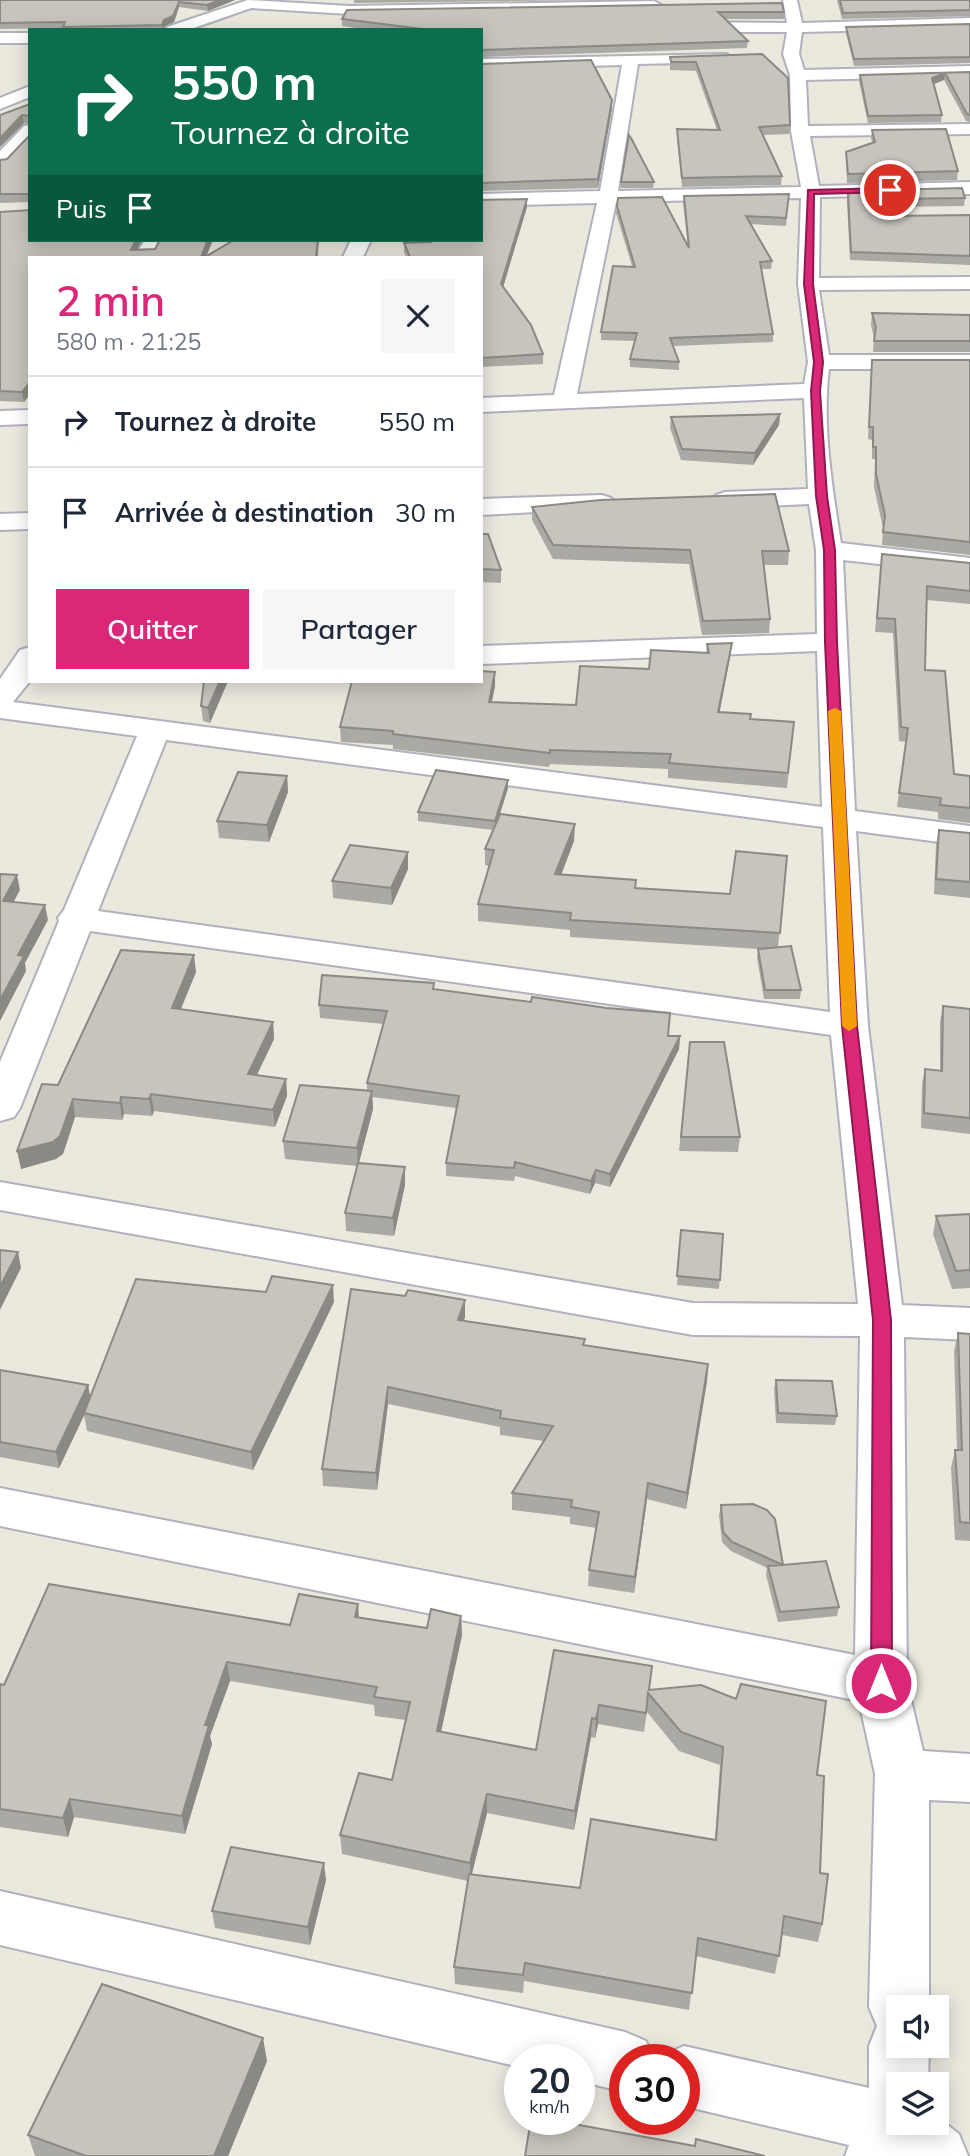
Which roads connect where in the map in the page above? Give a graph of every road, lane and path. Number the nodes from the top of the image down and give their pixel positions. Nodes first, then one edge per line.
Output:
1 (257, 2) edge
2 (785, 2) edge
3 (640, 3) edge
4 (667, 5) edge
5 (483, 7) junction
6 (970, 23) edge
7 (472, 25) edge
8 (670, 27) edge
9 (178, 28) edge
10 (795, 28) junction
11 (0, 38) edge
12 (28, 38) edge
13 (738, 56) edge
14 (631, 60) junction
15 (483, 64) edge
16 (798, 75) junction
17 (966, 75) edge
18 (28, 92) edge
19 (0, 104) edge
20 (970, 129) edge
21 (800, 131) junction
22 (28, 132) edge
23 (0, 162) edge
24 (970, 188) edge
25 (608, 197) junction
26 (483, 200) edge
27 (819, 208) junction
28 (970, 283) edge
29 (808, 284) junction
30 (970, 362) edge
31 (817, 376) junction
32 (564, 402) junction
33 (483, 404) edge
34 (28, 417) edge
35 (0, 418) edge
36 (821, 496) junction
37 (699, 500) edge
38 (631, 502) edge
39 (483, 507) edge
40 (28, 521) edge
41 (0, 522) edge
42 (829, 550) junction
43 (970, 566) edge
44 (831, 642) junction
45 (483, 655) edge
46 (27, 667) edge
47 (0, 698) edge
48 (0, 709) edge
49 (155, 730) junction
50 (841, 821) junction
51 (970, 836) edge
52 (75, 918) junction
53 (849, 1026) junction
54 (0, 1108) edge
55 (0, 1196) edge
56 (882, 1320) junction
57 (970, 1324) edge
58 (0, 1507) edge
59 (881, 1683) junction
60 (902, 1774) junction
61 (970, 1778) edge
62 (6, 1926) edge
63 (899, 1995) edge
64 (609, 2058) edge
65 (700, 2080) edge
66 (886, 2125) edge

1 - 5 street
1 - 9 street
2 - 10 street
3 - 4 street
3 - 5 street
5 - 7 street
6 - 10 street
8 - 10 street
10 - 16 street
11 - 12 street
13 - 14 street
14 - 15 street
14 - 25 street
16 - 17 street
16 - 21 street
18 - 19 street
20 - 21 street
21 - 27 street
22 - 23 street
24 - 27 street
25 - 26 street
25 - 27 street
25 - 32 street
27 - 29 street
28 - 29 street
29 - 31 street
30 - 31 street
31 - 32 street
31 - 36 street
32 - 33 street
34 - 35 street
36 - 37 street
36 - 42 street
38 - 39 street
40 - 41 street
42 - 43 street
42 - 44 street
44 - 45 street
44 - 50 street
46 - 47 street
48 - 49 street
49 - 50 street
49 - 52 street
50 - 51 street
50 - 53 street
52 - 53 street
52 - 54 street
53 - 56 street
55 - 56 street
56 - 57 street
56 - 59 street
58 - 59 street
59 - 60 street
60 - 61 street
60 - 63 street
62 - 64 street
65 - 66 street

